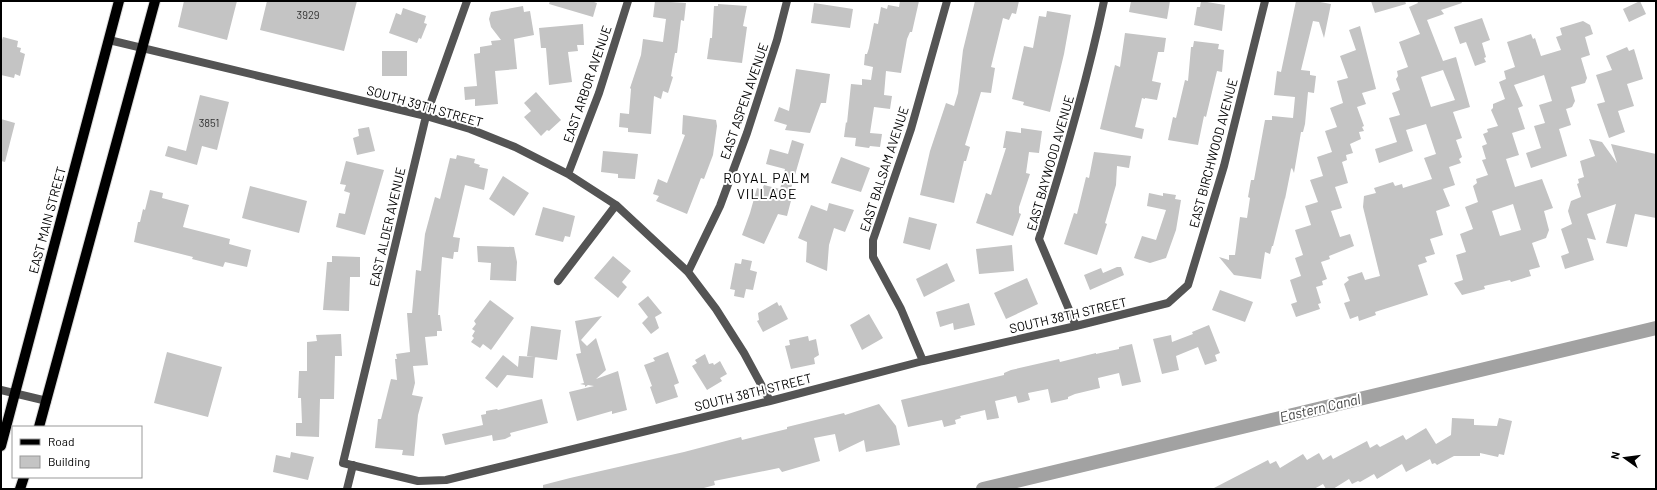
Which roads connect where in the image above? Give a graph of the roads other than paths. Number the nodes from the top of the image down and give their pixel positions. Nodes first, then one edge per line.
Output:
1 (119, 1) edge
2 (155, 1) edge
3 (467, 1) edge
4 (628, 1) edge
5 (787, 1) edge
6 (947, 1) edge
7 (1104, 1) edge
8 (1264, 1) edge
9 (109, 40) junction
10 (143, 48) junction
11 (426, 116) junction
12 (568, 174) junction
13 (616, 205) junction
14 (688, 272) junction
15 (558, 281) dead end
16 (1168, 303) joint
17 (1076, 326) junction
18 (924, 361) junction
19 (1, 390) edge
20 (14, 393) junction
21 (47, 401) junction
22 (770, 401) junction
23 (39, 426) edge
24 (1, 446) edge
25 (343, 463) joint
26 (353, 465) junction
27 (24, 478) edge
28 (20, 489) edge
29 (347, 489) edge

1 - 9 main road, EAST MAIN STREET
2 - 10 main road
3 - 11 street, EAST ALDER AVENUE
4 - 12 street, EAST ARBOR AVENUE
5 - 14 street, EAST ASPEN AVENUE
6 - 18 street, EAST BALSAM AVENUE
7 - 17 street, EAST BAYWOOD AVENUE
8 - 16 street, EAST BIRCHWOOD AVENUE
9 - 10 street, SOUTH 39TH STREET
9 - 20 main road, EAST MAIN STREET
10 - 11 street, SOUTH 39TH STREET
10 - 21 main road
11 - 12 street, SOUTH 39TH STREET
11 - 25 street, EAST ALDER AVENUE
12 - 13 street, SOUTH 39TH STREET
13 - 14 street, SOUTH 39TH STREET
13 - 15 street
14 - 22 street, SOUTH 39TH STREET
16 - 17 street, SOUTH 38TH STREET
17 - 18 street, SOUTH 38TH STREET
18 - 22 street, SOUTH 38TH STREET
19 - 20 street
20 - 21 street
20 - 24 main road, EAST MAIN STREET
21 - 23 main road
22 - 26 street, SOUTH 38TH STREET
25 - 26 street, SOUTH 38TH STREET
26 - 29 street
27 - 28 main road

